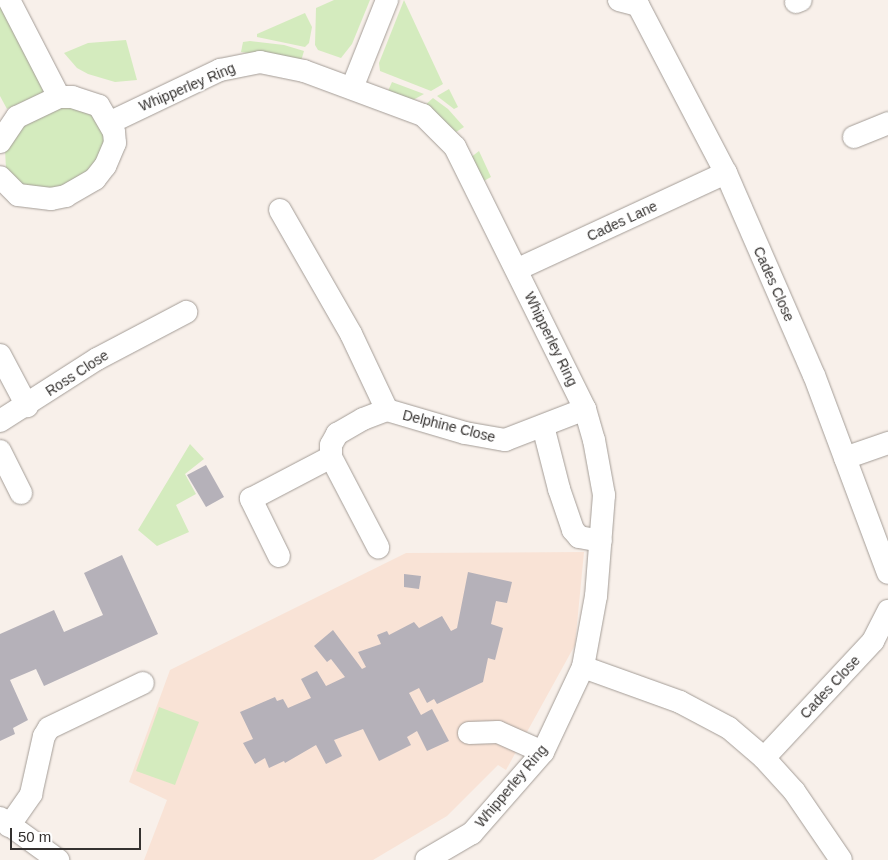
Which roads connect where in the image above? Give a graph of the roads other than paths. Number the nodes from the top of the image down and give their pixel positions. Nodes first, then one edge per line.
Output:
1 (9, 0) edge
2 (387, 0) edge
3 (628, 2) edge
4 (352, 88) junction
5 (59, 97) junction
6 (111, 122) junction
7 (888, 123) edge
8 (3, 125) edge
9 (854, 137) dead end
10 (726, 173) junction
11 (0, 177) edge
12 (280, 210) dead end
13 (518, 269) junction
14 (186, 312) dead end
15 (0, 355) edge
16 (27, 406) junction
17 (585, 409) junction
18 (387, 410) junction
19 (0, 421) edge
20 (543, 426) junction
21 (888, 443) edge
22 (0, 452) edge
23 (331, 457) junction
24 (845, 458) junction
25 (21, 494) dead end
26 (601, 541) junction
27 (378, 547) dead end
28 (279, 556) dead end
29 (888, 573) edge
30 (888, 611) edge
31 (583, 667) junction
32 (143, 683) dead end
33 (469, 733) dead end
34 (543, 752) junction
35 (764, 758) junction
36 (4, 822) edge
37 (58, 860) edge
38 (426, 860) edge
39 (841, 860) edge

1 - 5 street
2 - 4 street
3 - 10 street, Cades Close
4 - 6 street, Whipperley Ring
4 - 13 street, Whipperley Ring
5 - 6 street
5 - 8 street
6 - 11 street
7 - 9 street
10 - 13 street, Cades Lane
10 - 24 street, Cades Close
12 - 18 street
13 - 17 street, Whipperley Ring
14 - 16 street, Ross Close
15 - 16 street
16 - 19 street, Ross Close
17 - 20 street, Delphine Close
17 - 26 street, Whipperley Ring
18 - 20 street, Delphine Close
18 - 23 street, Delphine Close
20 - 26 street
21 - 24 street
22 - 25 street
23 - 27 street
23 - 28 street
24 - 29 street, Cades Close
26 - 31 street, Whipperley Ring
30 - 35 street, Cades Close
31 - 34 street, Whipperley Ring
31 - 35 street
32 - 36 street
33 - 34 street
34 - 38 street, Whipperley Ring
35 - 39 street
36 - 37 street

